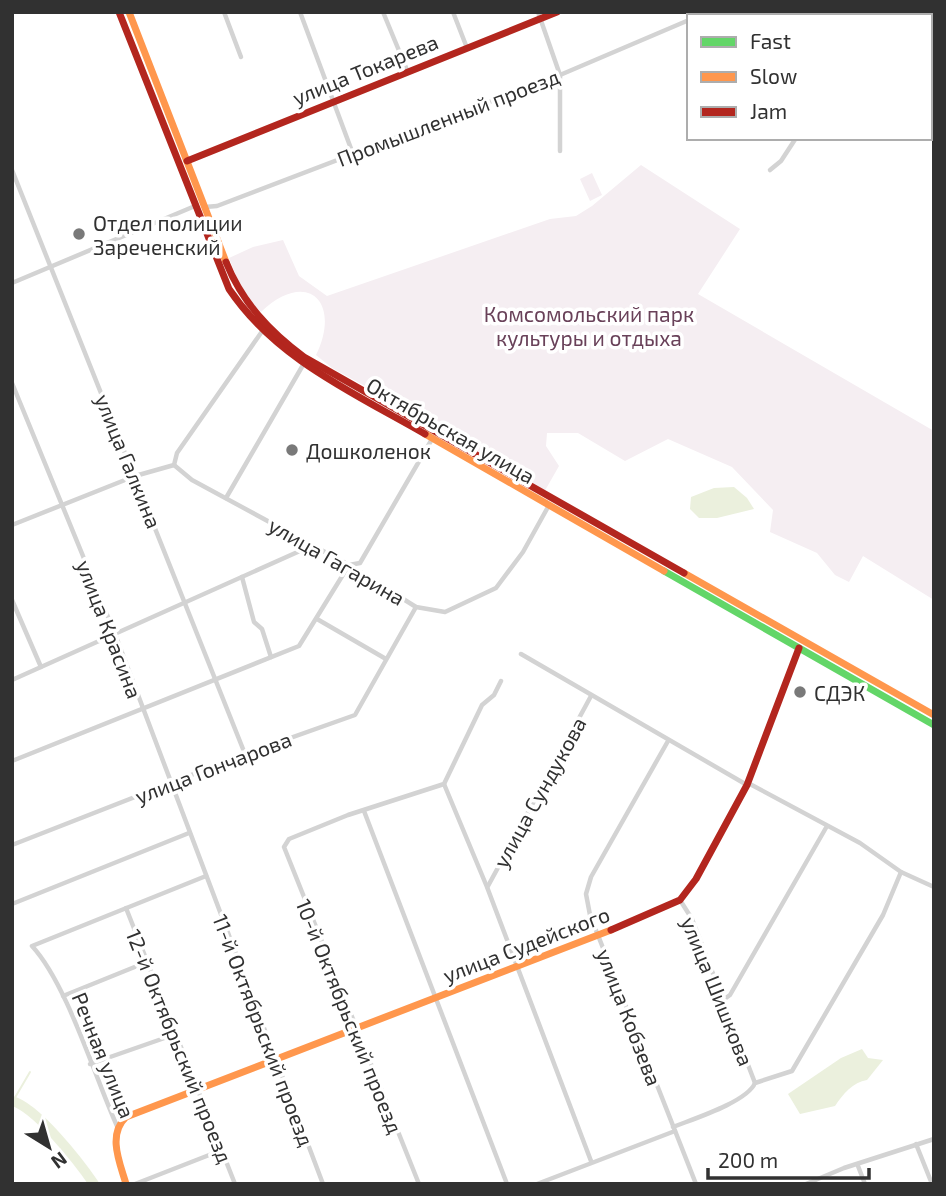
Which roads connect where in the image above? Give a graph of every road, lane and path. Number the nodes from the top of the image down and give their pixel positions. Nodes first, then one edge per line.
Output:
1 (119, 12) edge
2 (128, 12) edge
3 (224, 12) edge
4 (300, 12) edge
5 (383, 12) edge
6 (453, 12) edge
7 (558, 12) edge
8 (539, 15) edge
9 (687, 21) edge
10 (467, 48) junction
11 (241, 57) dead end
12 (407, 70) junction
13 (560, 75) junction
14 (333, 101) junction
15 (795, 140) edge
16 (560, 150) dead end
17 (353, 154) junction
18 (183, 162) junction
19 (12, 170) edge
20 (770, 170) dead end
21 (196, 206) junction
22 (205, 207) junction
23 (52, 266) junction
24 (12, 283) edge
25 (263, 330) junction
26 (304, 362) junction
27 (12, 383) edge
28 (432, 439) junction
29 (174, 465) junction
30 (135, 476) junction
31 (226, 498) junction
32 (60, 506) junction
33 (548, 507) junction
34 (12, 526) edge
35 (312, 546) junction
36 (349, 565) junction
37 (242, 577) junction
38 (12, 600) edge
39 (185, 602) junction
40 (416, 607) junction
41 (317, 619) junction
42 (115, 634) junction
43 (801, 645) junction
44 (521, 653) dead end
45 (271, 657) junction
46 (386, 659) junction
47 (41, 667) junction
48 (12, 680) edge
49 (216, 681) junction
50 (501, 681) dead end
51 (591, 696) junction
52 (934, 704) edge
53 (142, 710) junction
54 (929, 716) edge
55 (934, 725) edge
56 (668, 741) junction
57 (245, 754) junction
58 (12, 761) edge
59 (170, 783) junction
60 (444, 784) junction
61 (748, 784) junction
62 (364, 811) junction
63 (827, 826) junction
64 (189, 833) junction
65 (12, 845) edge
66 (901, 872) junction
67 (206, 876) junction
68 (487, 887) junction
69 (934, 887) edge
70 (680, 900) junction
71 (12, 904) edge
72 (126, 908) junction
73 (598, 935) junction
74 (147, 962) junction
75 (516, 967) junction
76 (63, 996) junction
77 (435, 998) junction
78 (723, 1000) junction
79 (355, 1029) junction
80 (176, 1034) junction
81 (274, 1060) junction
82 (90, 1064) junction
83 (755, 1083) junction
84 (198, 1090) junction
85 (117, 1126) junction
86 (674, 1129) junction
87 (934, 1139) edge
88 (916, 1144) junction
89 (222, 1150) junction
90 (591, 1161) junction
91 (858, 1166) junction
92 (126, 1184) edge
93 (135, 1184) edge
94 (235, 1184) edge
95 (323, 1184) edge
96 (419, 1184) edge
97 (507, 1184) edge
98 (537, 1184) edge
99 (696, 1184) edge
100 (806, 1184) edge
101 (864, 1184) edge
102 (932, 1184) edge

1 - 18 main road, Октябрьская улица
2 - 18 main road, Октябрьская улица
3 - 11 street
4 - 14 street
5 - 12 street
6 - 10 street
7 - 8 main road, улица Токарева
8 - 10 main road, улица Токарева
8 - 13 street
9 - 13 street, Промышленный проезд
10 - 12 main road, улица Токарева
12 - 14 main road, улица Токарева
13 - 16 street
13 - 17 street, Промышленный проезд
14 - 17 street
14 - 18 main road, улица Токарева
15 - 20 street
17 - 22 street, Промышленный проезд
18 - 21 main road, Октябрьская улица
18 - 22 main road, Октябрьская улица
19 - 23 street, улица Галкина
21 - 22 main road
21 - 23 street
21 - 25 main road, Октябрьская улица
22 - 26 main road, Октябрьская улица
23 - 24 street
23 - 30 street, улица Галкина
25 - 26 main road, Октябрьская улица
25 - 29 street
26 - 28 main road, Октябрьская улица
26 - 31 street
26 - 43 main road, Октябрьская улица
27 - 32 street, улица Красина
28 - 33 main road, Октябрьская улица
28 - 36 street
29 - 30 street
29 - 31 street, улица Гагарина
30 - 32 street
30 - 39 street, улица Галкина
31 - 35 street, улица Гагарина
32 - 34 street
32 - 42 street, улица Красина
33 - 40 street, улица Гагарина
33 - 43 main road, Октябрьская улица
35 - 36 street, улица Гагарина
35 - 37 street
36 - 40 street, улица Гагарина
36 - 41 street
37 - 39 street
37 - 45 street
38 - 47 street
39 - 42 street
39 - 49 street, улица Галкина
40 - 46 street, улица Гончарова
41 - 45 street
41 - 46 street
42 - 47 street
42 - 53 street, улица Красина
43 - 54 main road, Октябрьская улица
43 - 61 main road
44 - 51 street
45 - 49 street
46 - 57 street, улица Гончарова
47 - 48 street
49 - 53 street
49 - 57 street, улица Галкина
50 - 60 street
51 - 56 street
51 - 68 street, улица Сундукова
52 - 54 main road
53 - 58 street
53 - 59 street, улица Красина
54 - 55 main road, Октябрьская улица
56 - 61 street
56 - 73 street, улица Кобзева
57 - 59 street, улица Гончарова
59 - 64 street, улица Красина
59 - 65 street, улица Гончарова
60 - 62 street
60 - 68 street
61 - 63 street
61 - 70 main road
62 - 77 street
62 - 79 street, 10-й Октябрьский проезд
63 - 66 street
63 - 78 street
64 - 67 street, улица Красина
64 - 71 street
66 - 69 street
66 - 83 street
67 - 72 street
67 - 81 street, 11-й Октябрьский проезд
68 - 75 street
70 - 73 main road, улица Судейского
70 - 78 street, улица Шишкова
72 - 74 street, 12-й Октябрьский проезд
72 - 76 street, Речная улица
73 - 75 main road, улица Судейского
73 - 86 street, улица Кобзева
74 - 76 street
74 - 80 street, 12-й Октябрьский проезд
75 - 77 main road, улица Судейского
75 - 90 street
76 - 82 street, Речная улица
77 - 79 main road, улица Судейского
77 - 97 street
78 - 83 street, улица Шишкова
79 - 81 main road, улица Судейского
79 - 96 street, 10-й Октябрьский проезд
80 - 82 street
80 - 84 street, 12-й Октябрьский проезд
81 - 84 main road, улица Судейского
81 - 95 street, 11-й Октябрьский проезд
82 - 85 street, Речная улица
83 - 86 street
84 - 85 main road, улица Судейского
84 - 89 street, 12-й Октябрьский проезд
85 - 92 main road, Речная улица
86 - 90 street
86 - 99 street, улица Кобзева
87 - 88 street
88 - 91 street
88 - 102 street
89 - 93 street
89 - 94 street, 12-й Октябрьский проезд
90 - 98 street
91 - 100 street
91 - 101 street

